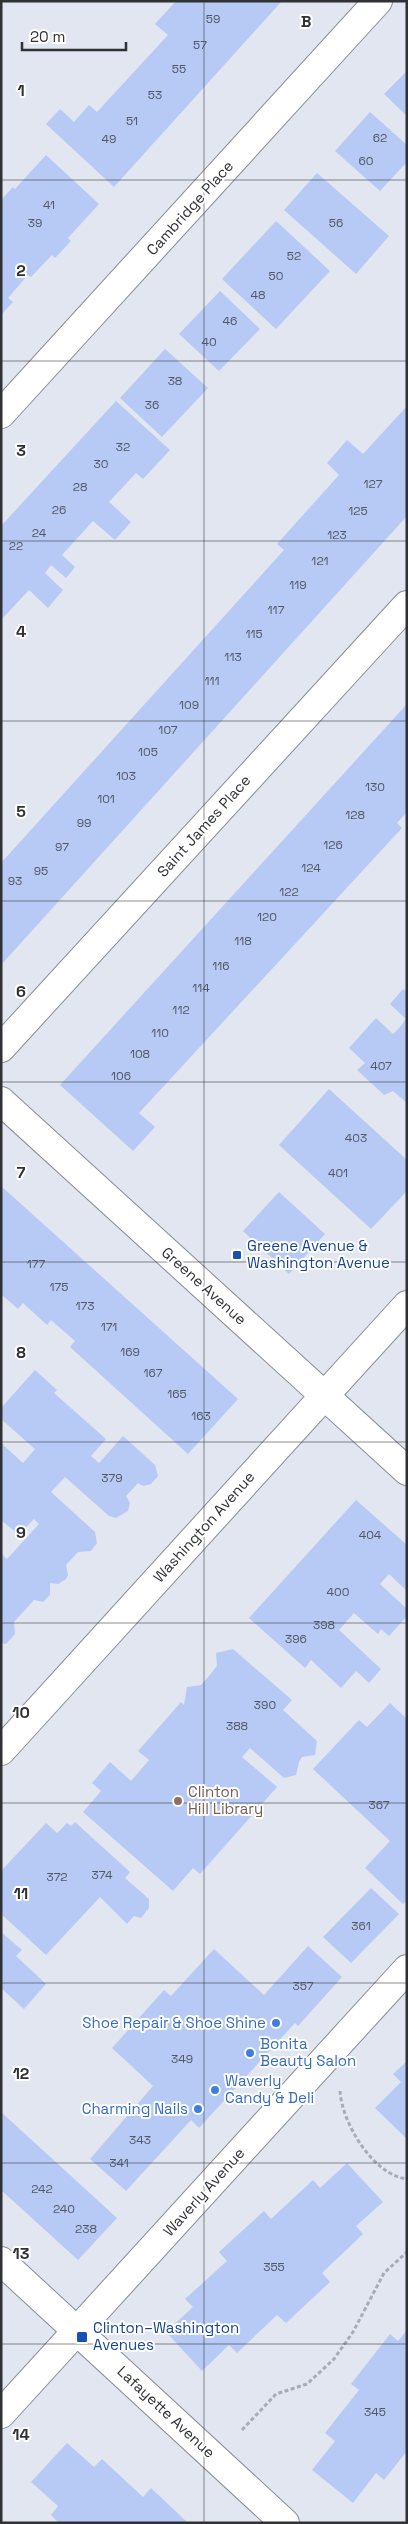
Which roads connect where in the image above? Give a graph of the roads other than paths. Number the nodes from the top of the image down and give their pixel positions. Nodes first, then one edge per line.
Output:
1 (378, 1) edge
2 (1, 414) edge
3 (407, 605) edge
4 (1, 1048) edge
5 (1, 1101) edge
6 (407, 1305) edge
7 (324, 1395) junction
8 (407, 1471) edge
9 (1, 1751) edge
10 (407, 1970) edge
11 (1, 2261) edge
12 (78, 2330) junction
13 (1, 2414) edge
14 (285, 2523) edge

1 - 2 street, Cambridge Place
3 - 4 street, Saint James Place
5 - 7 street, Greene Avenue
6 - 7 street, Washington Avenue
7 - 8 street, Greene Avenue
7 - 9 street, Washington Avenue
10 - 12 street, Waverly Avenue
11 - 12 street, Lafayette Avenue
12 - 13 street, Waverly Avenue
12 - 14 street, Lafayette Avenue

